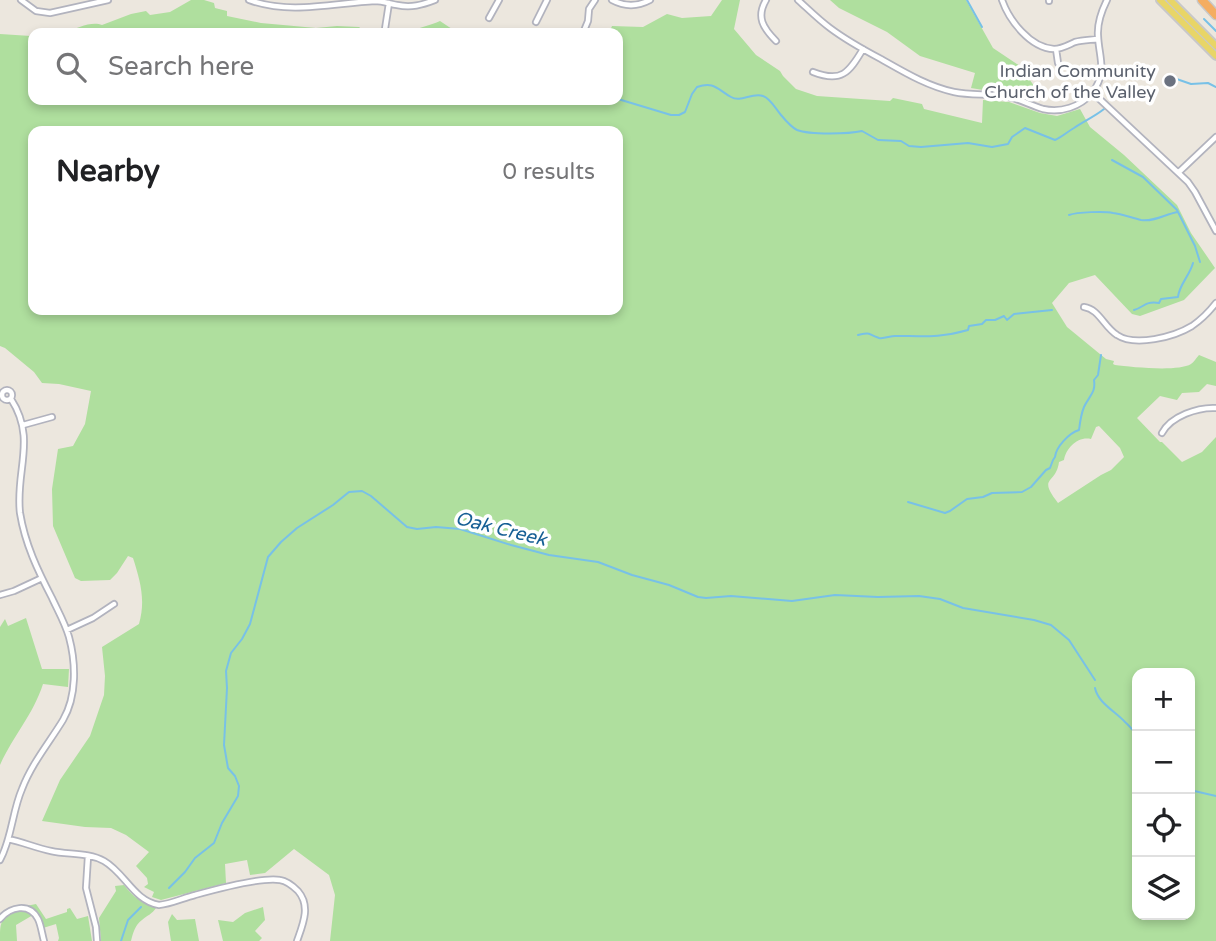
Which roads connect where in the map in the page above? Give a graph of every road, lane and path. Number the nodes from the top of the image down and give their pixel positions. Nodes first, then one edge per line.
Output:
1 (21, 0) edge
2 (108, 0) edge
3 (249, 0) edge
4 (435, 0) edge
5 (499, 0) edge
6 (547, 0) edge
7 (595, 0) edge
8 (612, 0) edge
9 (650, 0) edge
10 (765, 0) edge
11 (798, 0) edge
12 (1002, 0) edge
13 (1106, 0) edge
14 (1160, 0) edge
15 (1170, 0) edge
16 (1202, 0) edge
17 (388, 3) junction
18 (1216, 15) edge
19 (489, 18) dead end
20 (536, 22) dead end
21 (385, 28) edge
22 (585, 28) edge
23 (1098, 39) junction
24 (776, 41) dead end
25 (1216, 46) edge
26 (863, 49) junction
27 (1056, 49) junction
28 (1216, 56) edge
29 (1058, 64) dead end
30 (813, 72) dead end
31 (1092, 92) junction
32 (1216, 136) edge
33 (1179, 172) junction
34 (1216, 231) edge
35 (1216, 303) edge
36 (1084, 307) dead end
37 (2, 389) edge
38 (1216, 408) edge
39 (52, 417) dead end
40 (23, 425) junction
41 (1162, 433) dead end
42 (42, 578) junction
43 (0, 595) edge
44 (114, 604) dead end
45 (67, 630) junction
46 (8, 839) junction
47 (88, 856) junction
48 (0, 860) edge
49 (0, 919) edge
50 (44, 941) edge
51 (97, 941) edge
52 (297, 941) edge

1 - 2 street
3 - 17 street
4 - 17 street
5 - 19 street
6 - 20 street
7 - 22 street
8 - 9 street
10 - 24 street
11 - 26 street
12 - 27 street
13 - 23 street
14 - 28 main road
15 - 25 main road
16 - 18 highway
17 - 21 street
23 - 27 street
23 - 31 street
26 - 30 street
26 - 31 street
27 - 29 street
31 - 33 street
32 - 33 street
33 - 34 street
35 - 36 street
37 - 40 street
38 - 41 street
39 - 40 street
40 - 42 street
42 - 43 street
42 - 45 street
44 - 45 street
45 - 46 street
46 - 47 street
46 - 48 street
47 - 51 street
47 - 52 street
49 - 50 street

